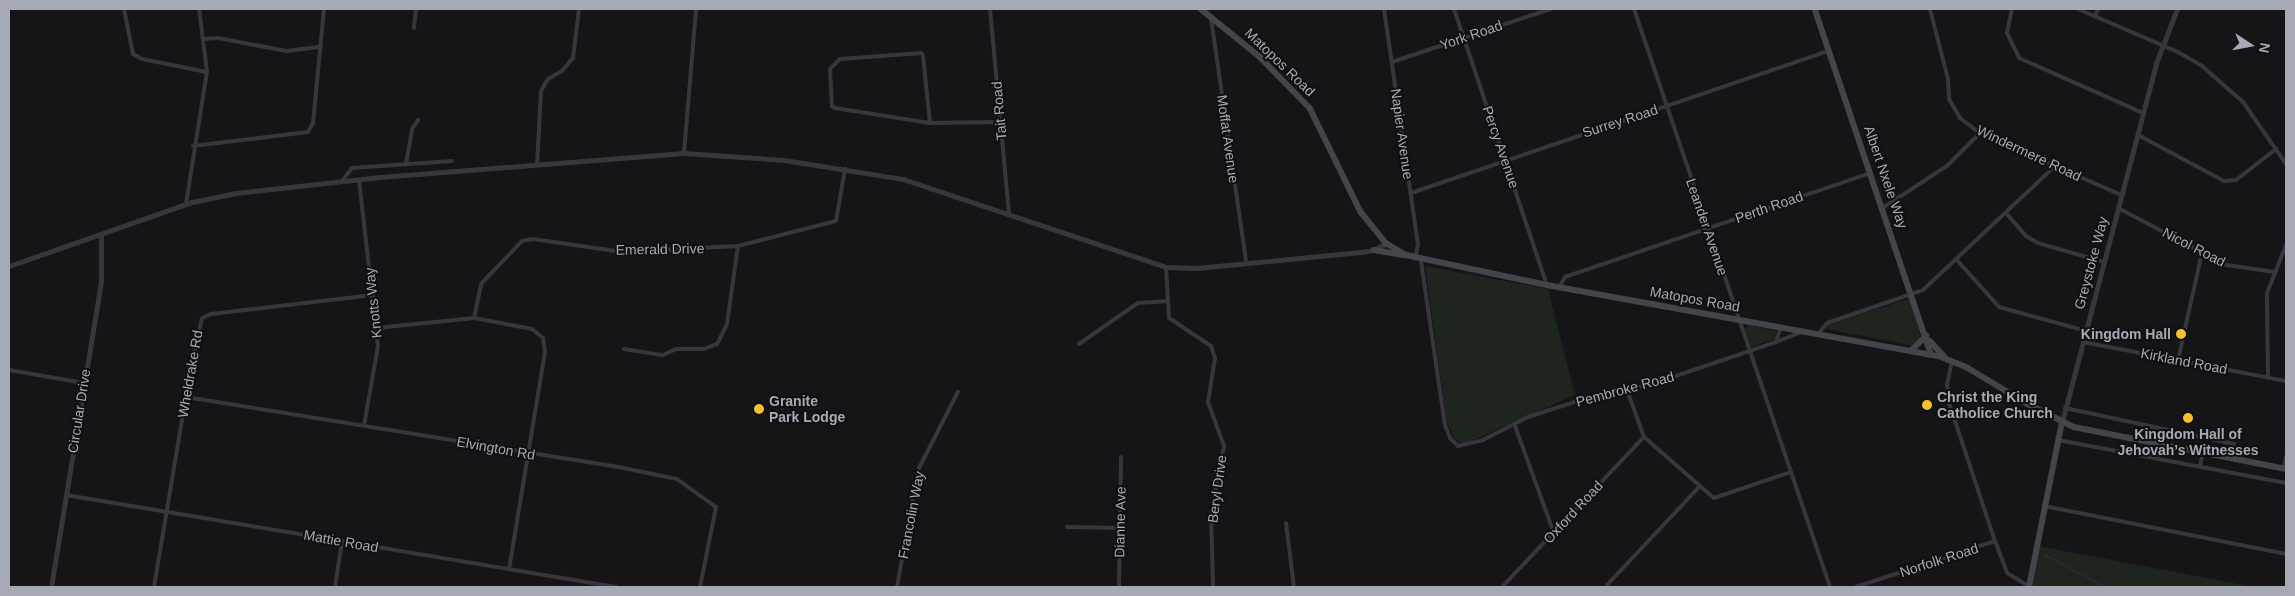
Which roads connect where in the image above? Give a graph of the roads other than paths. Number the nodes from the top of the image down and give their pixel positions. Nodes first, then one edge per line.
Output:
1 (124, 9) edge
2 (199, 9) edge
3 (324, 9) edge
4 (416, 9) edge
5 (579, 9) edge
6 (696, 9) edge
7 (990, 9) edge
8 (1384, 9) edge
9 (1454, 9) edge
10 (1550, 9) edge
11 (1634, 9) edge
12 (1815, 9) edge
13 (1930, 9) edge
14 (2012, 9) edge
15 (2078, 9) edge
16 (2098, 9) edge
17 (2177, 9) edge
18 (1206, 11) edge
19 (2095, 16) junction
20 (414, 28) dead end
21 (1464, 38) junction
22 (203, 39) junction
23 (2161, 46) junction
24 (321, 47) junction
25 (1829, 51) junction
26 (1392, 62) junction
27 (207, 72) junction
28 (1667, 106) junction
29 (2143, 113) junction
30 (418, 120) dead end
31 (1000, 122) junction
32 (930, 123) junction
33 (1980, 133) junction
34 (2138, 135) junction
35 (194, 146) junction
36 (2276, 149) junction
37 (684, 153) junction
38 (1505, 159) junction
39 (452, 161) dead end
40 (406, 164) junction
41 (2286, 164) edge
42 (537, 165) junction
43 (2054, 166) junction
44 (845, 168) junction
45 (1871, 173) junction
46 (359, 180) junction
47 (342, 181) junction
48 (1411, 193) junction
49 (2121, 196) junction
50 (186, 204) junction
51 (1884, 207) junction
52 (2118, 208) junction
53 (2006, 213) junction
54 (1009, 214) junction
55 (1708, 228) junction
56 (101, 235) junction
57 (1386, 243) junction
58 (2286, 245) edge
59 (738, 246) junction
60 (1374, 250) junction
61 (2202, 253) junction
62 (1406, 255) junction
63 (1956, 258) junction
64 (1418, 260) junction
65 (1246, 262) junction
66 (2104, 262) junction
67 (9, 266) edge
68 (1166, 267) junction
69 (2274, 272) junction
70 (1547, 285) junction
71 (1559, 287) junction
72 (373, 295) junction
73 (1913, 296) junction
74 (1168, 301) junction
75 (474, 318) junction
76 (1739, 320) junction
77 (1781, 327) junction
78 (376, 328) junction
79 (1804, 331) junction
80 (2086, 331) junction
81 (1819, 333) junction
82 (1927, 336) junction
83 (1776, 342) junction
84 (2082, 342) junction
85 (1079, 344) dead end
86 (624, 349) dead end
87 (1912, 350) junction
88 (1750, 351) junction
89 (1928, 353) junction
90 (1950, 360) junction
91 (2178, 360) junction
92 (9, 370) edge
93 (2268, 378) junction
94 (2286, 381) edge
95 (84, 383) junction
96 (1627, 390) junction
97 (958, 392) dead end
98 (186, 397) junction
99 (2065, 408) junction
100 (2062, 422) junction
101 (364, 425) junction
102 (1514, 426) junction
103 (1644, 437) junction
104 (2058, 440) junction
105 (2203, 452) junction
106 (528, 454) junction
107 (1121, 457) dead end
108 (2286, 457) edge
109 (2231, 458) junction
110 (2200, 466) junction
111 (2285, 468) edge
112 (1791, 472) junction
113 (2286, 483) edge
114 (1699, 487) junction
115 (66, 495) junction
116 (2044, 506) junction
117 (167, 513) junction
118 (1286, 524) dead end
119 (1067, 527) dead end
120 (1121, 528) junction
121 (1554, 533) junction
122 (1995, 541) junction
123 (342, 542) junction
124 (2286, 554) edge
125 (509, 569) junction
126 (1607, 585) dead end
127 (2029, 586) edge
128 (50, 587) edge
129 (154, 587) edge
130 (335, 587) edge
131 (616, 587) edge
132 (700, 587) edge
133 (898, 587) edge
134 (1120, 587) edge
135 (1213, 587) edge
136 (1294, 587) edge
137 (1502, 587) edge
138 (1830, 587) edge
139 (1856, 587) edge

1 - 27 street
2 - 22 street
3 - 24 street
4 - 20 street
5 - 42 street
6 - 37 street
7 - 31 street, Tait Road
8 - 26 street, Napier Avenue
9 - 21 street, Percy Avenue
10 - 21 street, York Road
11 - 28 street, Leander Avenue
12 - 25 main road, Albert Nxele Way
13 - 33 street, Windermere Road
14 - 29 street
15 - 19 street
16 - 19 street
17 - 23 street, Greystoke Way
18 - 57 main road, Matopos Road
18 - 65 street, Moffat Avenue
19 - 23 street
21 - 26 street, York Road
21 - 38 street, Percy Avenue
22 - 24 street
22 - 27 street
23 - 29 street, Greystoke Way
23 - 36 street
24 - 35 street
25 - 28 street, Surrey Road
25 - 45 main road, Albert Nxele Way
26 - 48 street, Napier Avenue
27 - 35 street
28 - 38 street, Surrey Road
28 - 55 street, Leander Avenue
29 - 34 street, Greystoke Way
30 - 40 street
31 - 32 street
31 - 54 street, Tait Road
32 - 32 street
33 - 43 street, Windermere Road
33 - 51 street
34 - 36 street
34 - 49 street, Greystoke Way
35 - 50 street
36 - 41 street
37 - 42 street
37 - 44 street
38 - 48 street, Surrey Road
38 - 70 street, Percy Avenue
39 - 40 street
40 - 47 street
42 - 46 street
43 - 49 street, Windermere Road
43 - 53 street
44 - 54 street
44 - 59 street, Emerald Drive
45 - 51 main road, Albert Nxele Way
45 - 55 street, Perth Road
46 - 47 street
46 - 72 street, Knotts Way
47 - 50 street
48 - 64 street, Napier Avenue
49 - 52 street, Greystoke Way
50 - 56 street
51 - 73 main road, Albert Nxele Way
52 - 61 street, Nicol Road
52 - 66 street, Greystoke Way
53 - 63 street
53 - 66 street
54 - 68 street
55 - 71 street, Perth Road
55 - 76 street, Leander Avenue
56 - 67 street
56 - 95 street, Circular Drive
57 - 60 street
57 - 62 main road, Matopos Road
58 - 69 street
59 - 75 street, Emerald Drive
59 - 86 street
60 - 62 main road
60 - 65 street
61 - 69 street, Nicol Road
61 - 91 street
62 - 64 main road, Matopos Road
63 - 73 street
63 - 80 street
64 - 70 main road, Matopos Road
64 - 102 street, Pembroke Road
65 - 68 street
66 - 80 street, Greystoke Way
68 - 74 street, Beryl Drive
69 - 93 street
70 - 71 main road, Matopos Road
71 - 76 main road, Matopos Road
72 - 78 street, Knotts Way
72 - 98 street, Wheldrake Rd
73 - 81 street
73 - 82 main road, Albert Nxele Way
74 - 85 street
74 - 135 street, Beryl Drive
75 - 78 street
75 - 106 street
76 - 77 main road, Matopos Road
76 - 88 street, Leander Avenue
77 - 79 main road, Matopos Road
77 - 83 street
78 - 101 street, Knotts Way
79 - 81 main road, Matopos Road
79 - 83 street, Pembroke Road
80 - 84 street, Greystoke Way
81 - 87 main road, Matopos Road
82 - 87 main road
82 - 89 main road
82 - 90 main road
83 - 88 street, Pembroke Road
84 - 91 street, Kirkland Road
84 - 99 street, Greystoke Way
87 - 89 main road, Matopos Road
88 - 96 street, Pembroke Road
88 - 112 street, Leander Avenue
89 - 90 main road, Matopos Road
90 - 100 main road, Matopos Road
90 - 122 street
91 - 93 street, Kirkland Road
92 - 95 street
93 - 94 street, Kirkland Road
95 - 115 street, Circular Drive
96 - 102 street, Pembroke Road
96 - 103 street
97 - 133 street, Francolin Way
98 - 101 street, Elvington Rd
98 - 117 street, Wheldrake Rd
99 - 100 street, Greystoke Way
99 - 109 street
100 - 104 main road, Greystoke Way
100 - 105 main road, Matopos Road
101 - 106 street, Elvington Rd
102 - 121 street
103 - 114 street
103 - 121 street, Oxford Road
104 - 110 street
104 - 116 main road, Greystoke Way
105 - 109 main road, Matopos Road
105 - 110 street
106 - 125 street
106 - 132 street, Elvington Rd
107 - 120 street, Dianne Ave
108 - 111 street
109 - 111 main road, Matopos Road
110 - 113 street
112 - 114 street
112 - 138 street, Leander Avenue
114 - 126 street
115 - 117 street, Mattie Road
115 - 128 street, Circular Drive
116 - 124 street
116 - 127 main road, Greystoke Way
117 - 123 street, Mattie Road
117 - 129 street, Wheldrake Rd
118 - 136 street
119 - 120 street
120 - 134 street, Dianne Ave
121 - 137 street, Oxford Road
122 - 127 street
122 - 139 street, Norfolk Road
123 - 125 street, Mattie Road
123 - 130 street
125 - 131 street, Mattie Road

